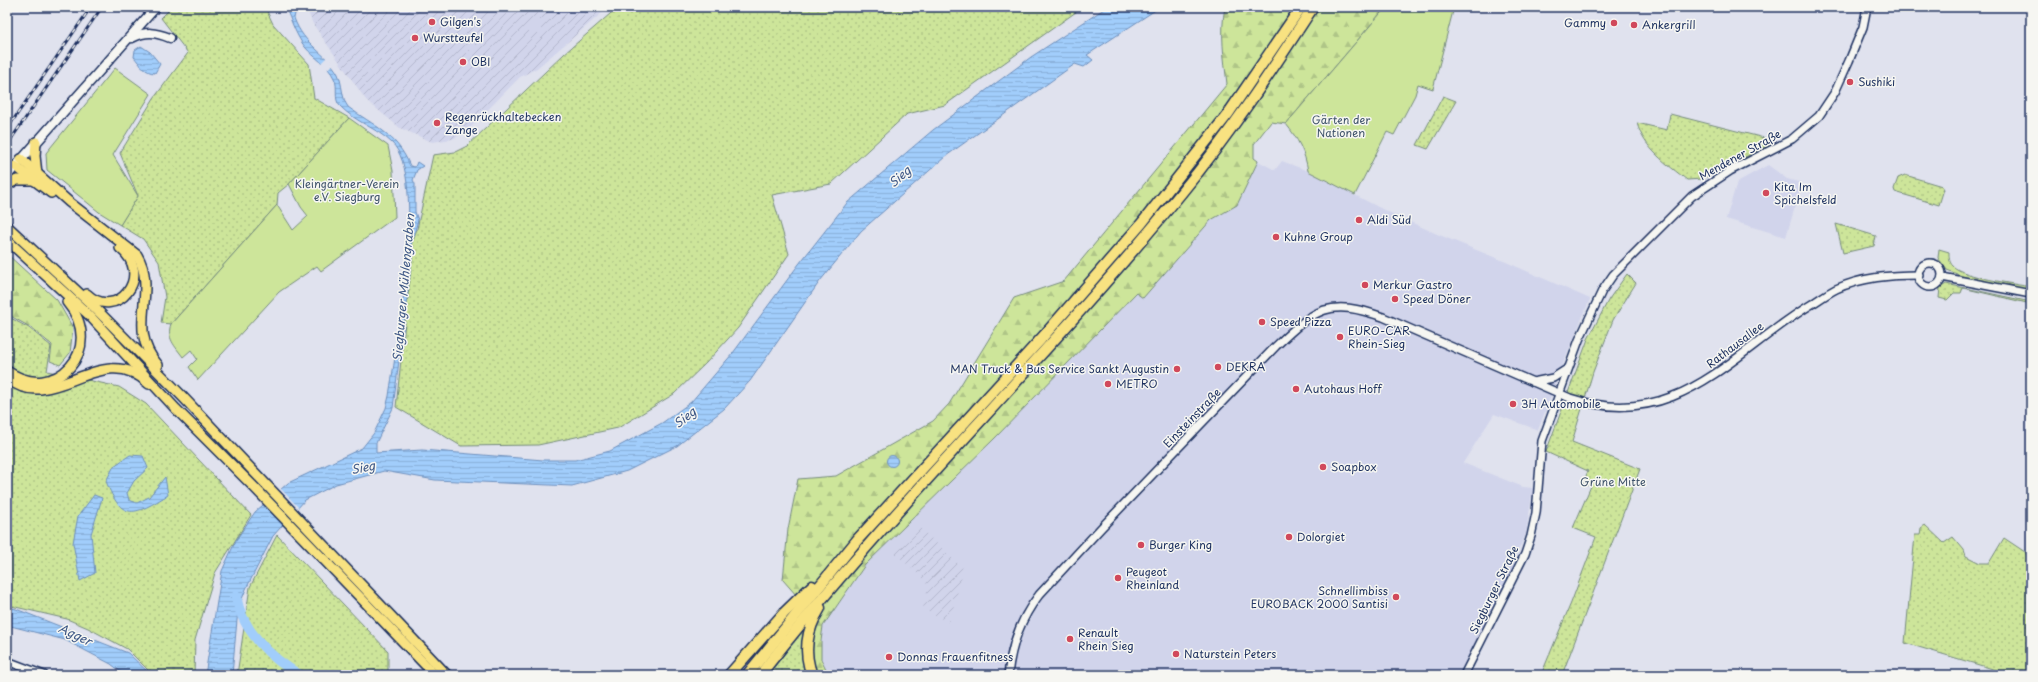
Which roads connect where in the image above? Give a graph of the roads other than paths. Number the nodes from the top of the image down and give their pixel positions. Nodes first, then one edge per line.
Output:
1 (156, 7) edge
2 (1301, 7) edge
3 (1313, 7) edge
4 (1867, 7) edge
5 (170, 38) dead end
6 (128, 40) junction
7 (36, 142) junction
8 (18, 163) junction
9 (7, 176) edge
10 (36, 177) junction
11 (7, 185) edge
12 (7, 226) edge
13 (7, 240) edge
14 (1919, 275) junction
15 (61, 276) junction
16 (1942, 277) junction
17 (49, 279) junction
18 (2031, 294) edge
19 (1567, 369) junction
20 (7, 371) edge
21 (7, 378) edge
22 (1531, 382) junction
23 (1558, 394) junction
24 (182, 396) junction
25 (176, 409) junction
26 (257, 483) junction
27 (858, 539) junction
28 (841, 576) junction
29 (420, 653) junction
30 (7, 661) edge
31 (44, 675) edge
32 (435, 675) edge
33 (447, 675) edge
34 (728, 675) edge
35 (747, 675) edge
36 (760, 675) edge
37 (812, 675) edge
38 (1008, 675) edge
39 (1464, 675) edge

1 - 6 main road
2 - 27 highway
3 - 28 highway
4 - 19 street, Mendener Straße
5 - 6 main road
6 - 7 main road
7 - 8 main road
7 - 10 highway
8 - 9 main road
8 - 10 highway
10 - 11 highway
10 - 15 highway
10 - 24 highway
12 - 15 highway
13 - 17 highway
14 - 16 street
14 - 16 street
14 - 23 street, Rathausallee
15 - 24 highway
16 - 18 street
17 - 20 highway
17 - 25 highway
19 - 22 street
19 - 23 street, Mendener Straße
21 - 25 highway
22 - 23 street, Einsteinstraße
22 - 38 street, Einsteinstraße
23 - 39 street, Siegburger Straße
24 - 26 highway
25 - 26 highway
26 - 29 highway
27 - 34 highway
27 - 35 highway
28 - 36 highway
28 - 37 highway
29 - 32 highway
29 - 33 highway
30 - 31 street

